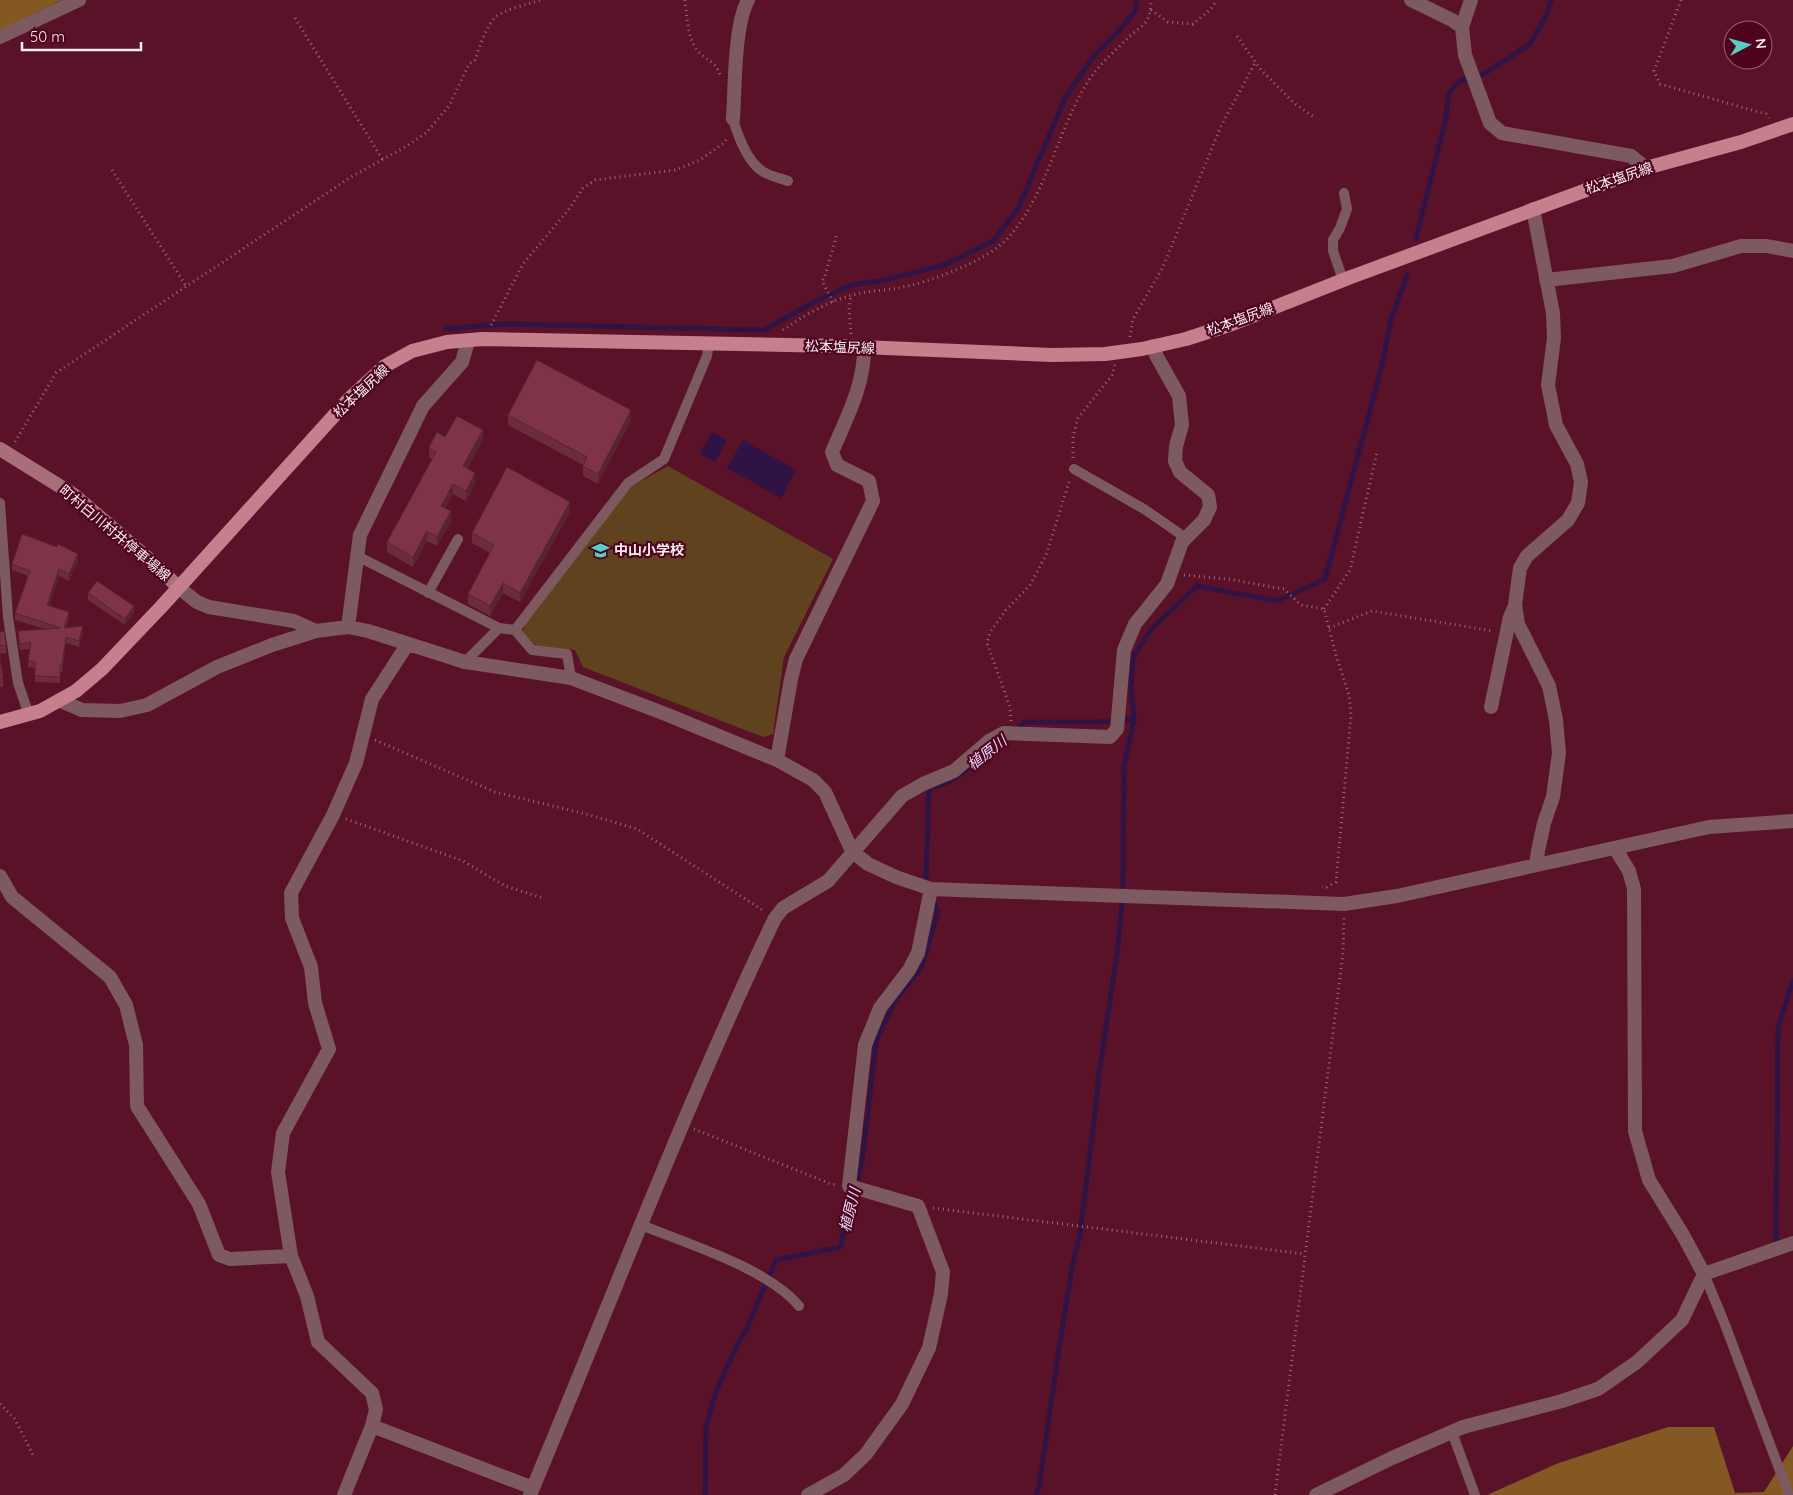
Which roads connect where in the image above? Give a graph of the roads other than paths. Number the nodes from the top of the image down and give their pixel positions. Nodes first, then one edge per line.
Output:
1 (79, 0) edge
2 (748, 0) edge
3 (1411, 0) edge
4 (1472, 0) edge
5 (1462, 27) junction
6 (0, 36) edge
7 (733, 119) joint
8 (1793, 124) edge
9 (1646, 168) junction
10 (788, 181) dead end
11 (1344, 194) dead end
12 (1533, 209) junction
13 (1793, 251) edge
14 (1343, 280) junction
15 (1546, 280) junction
16 (475, 340) junction
17 (710, 343) junction
18 (1153, 346) junction
19 (858, 347) junction
20 (4, 452) edge
21 (1074, 468) road end
22 (0, 502) edge
23 (1186, 538) junction
24 (458, 539) dead end
25 (357, 556) junction
26 (178, 587) junction
27 (428, 593) junction
28 (1515, 605) junction
29 (348, 627) junction
30 (499, 628) junction
31 (515, 630) junction
32 (316, 631) junction
33 (407, 644) junction
34 (465, 662) junction
35 (571, 678) junction
36 (61, 701) junction
37 (1491, 707) dead end
38 (28, 715) junction
39 (0, 722) edge
40 (777, 760) junction
41 (1793, 821) edge
42 (1615, 848) junction
43 (852, 851) junction
44 (1536, 864) junction
45 (0, 876) edge
46 (931, 889) junction
47 (641, 1225) junction
48 (1793, 1243) edge
49 (291, 1256) junction
50 (1704, 1274) junction
51 (799, 1306) dead end
52 (372, 1426) junction
53 (1452, 1432) junction
54 (532, 1491) edge
55 (344, 1495) edge
56 (808, 1495) edge
57 (1316, 1495) edge
58 (1475, 1495) edge
59 (1789, 1495) edge

1 - 6 street
2 - 7 street
3 - 5 street
4 - 5 street
5 - 9 street
7 - 10 lane
8 - 9 main road, 松本塩尻線
9 - 12 main road, 松本塩尻線
11 - 14 lane
12 - 14 main road, 松本塩尻線
12 - 15 street
13 - 15 street
14 - 18 main road, 松本塩尻線
15 - 28 street
16 - 17 main road, 松本塩尻線
16 - 25 street
16 - 26 main road, 松本塩尻線
17 - 19 main road, 松本塩尻線
17 - 31 lane
18 - 19 main road, 松本塩尻線
18 - 23 street
19 - 40 street
20 - 26 main road, 町村白川村井停車場線
21 - 23 lane
22 - 38 lane
23 - 43 street
24 - 27 lane
25 - 27 lane
25 - 29 street
26 - 32 street
26 - 36 main road, 松本塩尻線
27 - 30 lane
28 - 37 street
28 - 44 street
29 - 32 street
29 - 33 street
30 - 31 lane
30 - 34 lane
31 - 35 lane
32 - 36 street
33 - 34 street
33 - 49 street
34 - 35 street
35 - 40 street
36 - 38 main road, 松本塩尻線
38 - 39 main road, 松本塩尻線
40 - 43 street
41 - 42 street
42 - 44 street
42 - 50 street
43 - 46 street
43 - 47 street
44 - 46 street
45 - 49 street
46 - 56 street
47 - 51 lane
47 - 54 street
48 - 50 street
49 - 52 street
50 - 53 street
50 - 59 lane
52 - 54 street
52 - 55 street
53 - 57 street
53 - 58 lane

